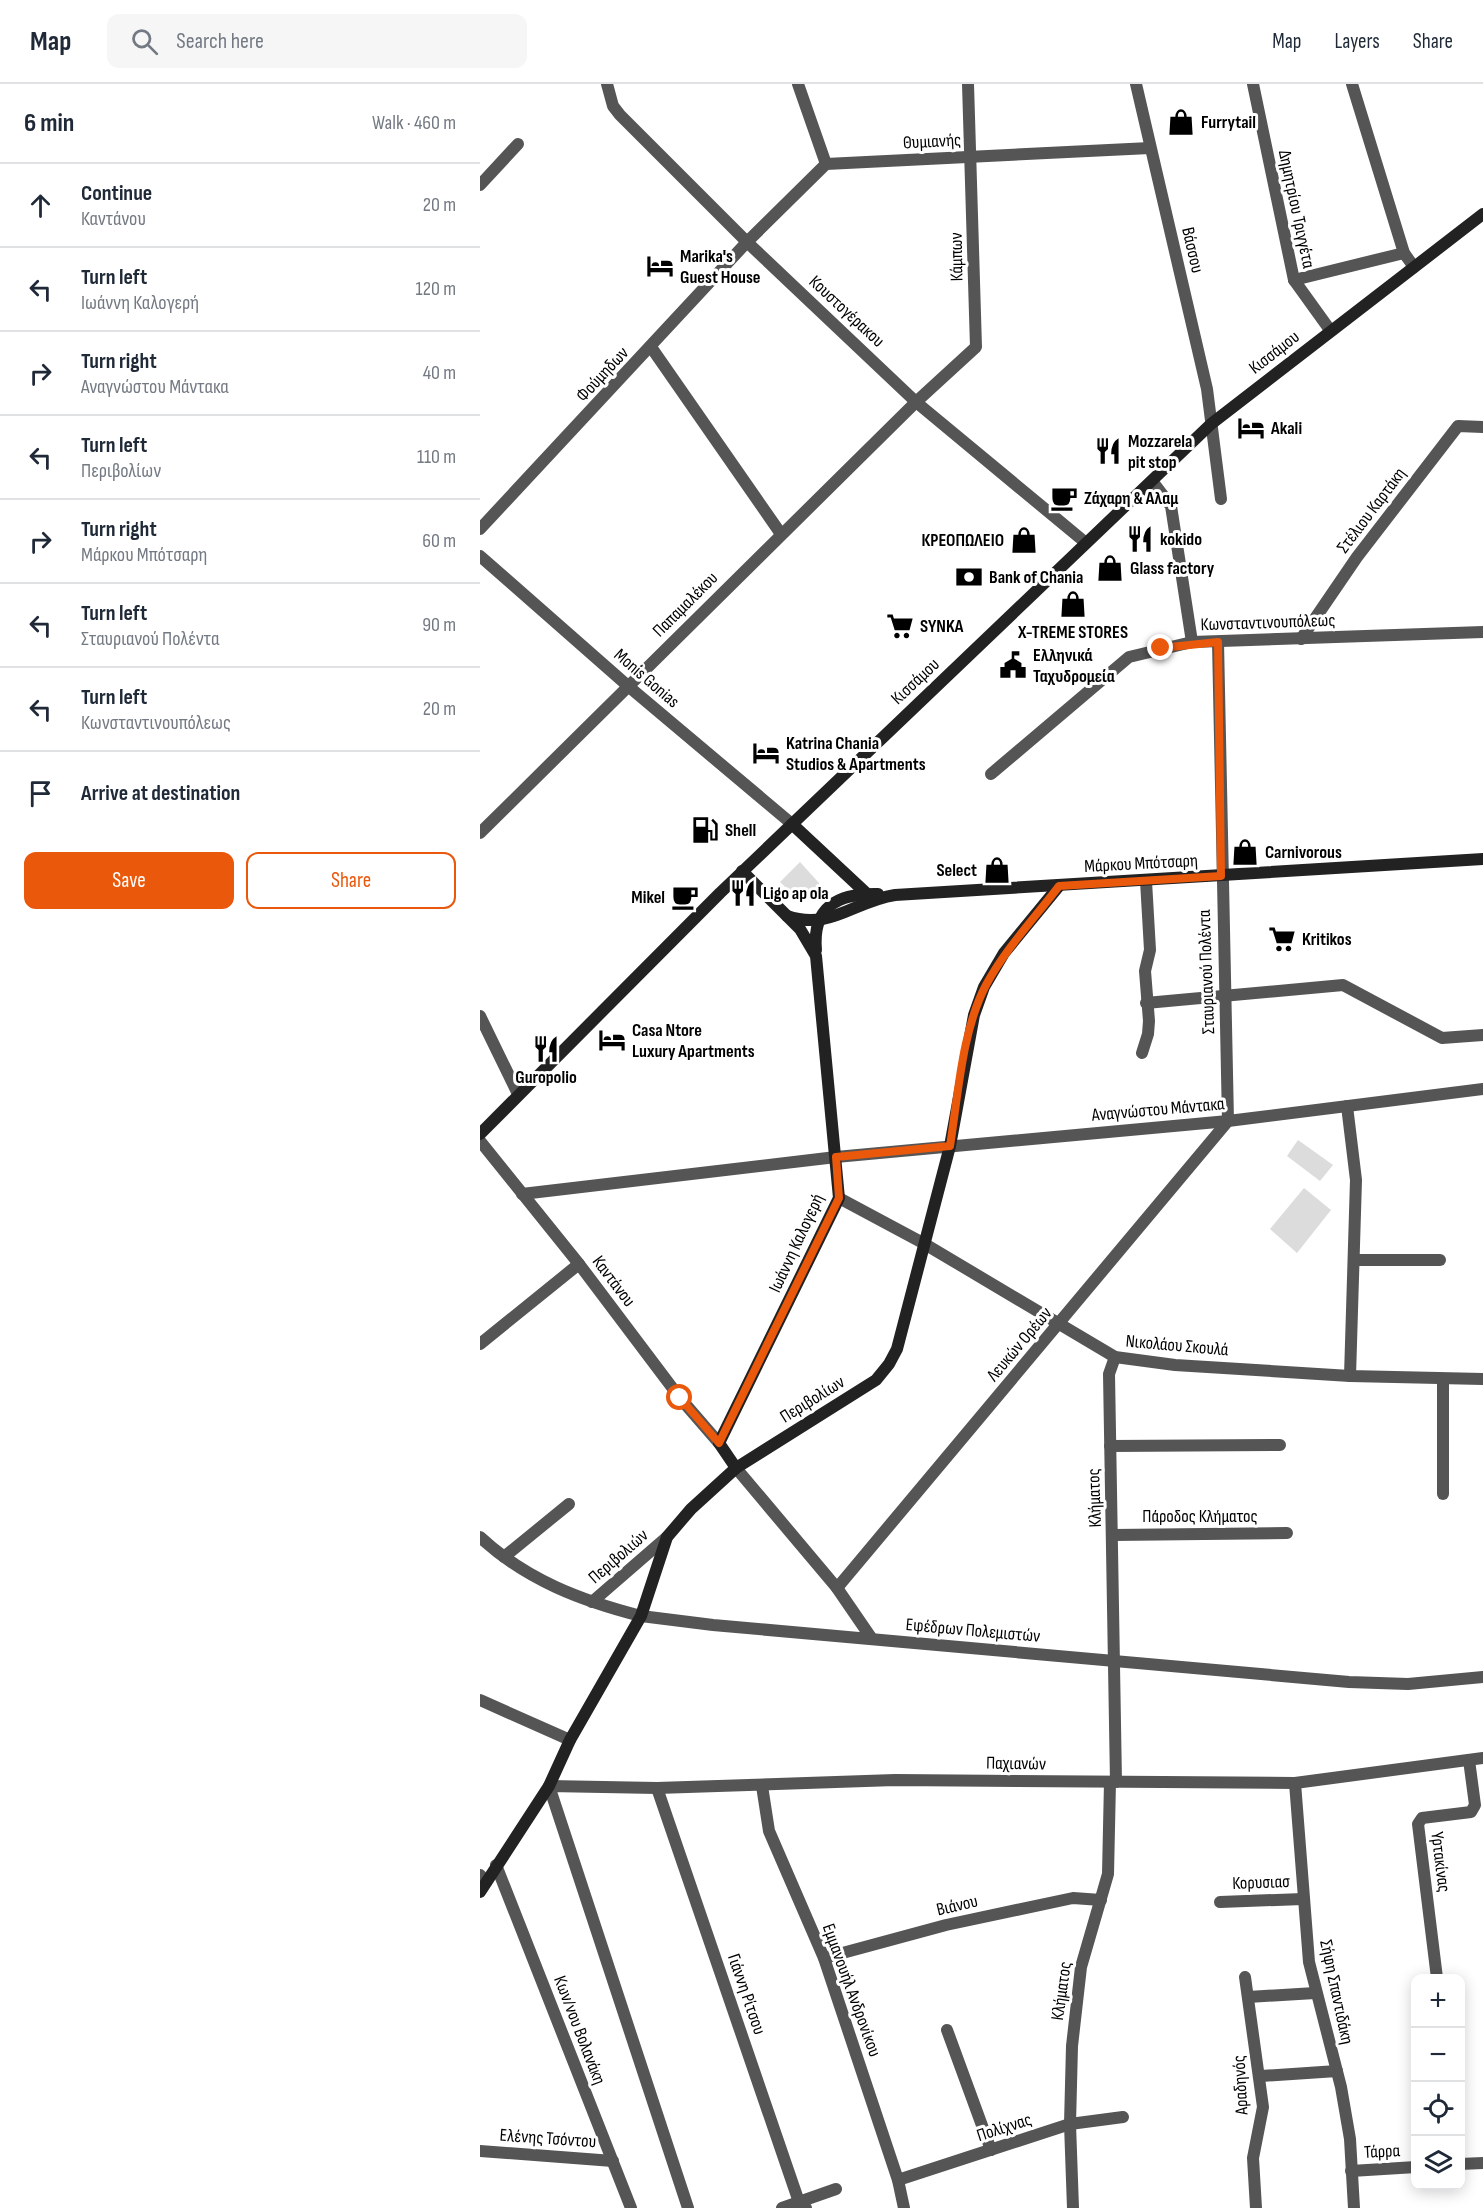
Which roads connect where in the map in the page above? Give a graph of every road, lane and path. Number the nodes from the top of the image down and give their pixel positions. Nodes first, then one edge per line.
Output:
1 (607, 84) edge
2 (798, 84) edge
3 (968, 84) edge
4 (1136, 84) edge
5 (1253, 84) edge
6 (1352, 84) edge
7 (518, 144) dead end
8 (1150, 148) junction
9 (972, 157) junction
10 (826, 164) junction
11 (480, 186) edge
12 (1483, 214) edge
13 (747, 242) junction
14 (1404, 253) junction
15 (1414, 267) junction
16 (1294, 280) junction
17 (1330, 330) junction
18 (651, 348) junction
19 (916, 402) junction
20 (1211, 424) junction
21 (1483, 427) edge
22 (1152, 481) junction
23 (1221, 499) dead end
24 (480, 529) edge
25 (781, 534) junction
26 (1086, 543) junction
27 (480, 556) edge
28 (1483, 632) edge
29 (1301, 639) junction
30 (1192, 642) junction
31 (1218, 642) junction
32 (628, 686) junction
33 (991, 774) dead end
34 (792, 824) junction
35 (480, 833) edge
36 (1483, 859) edge
37 (742, 871) junction
38 (1221, 876) junction
39 (1146, 880) junction
40 (1059, 886) junction
41 (866, 893) junction
42 (909, 894) junction
43 (787, 916) junction
44 (819, 920) junction
45 (816, 956) junction
46 (1224, 995) junction
47 (1146, 1003) junction
48 (480, 1016) edge
49 (1483, 1035) edge
50 (1142, 1053) dead end
51 (1483, 1089) edge
52 (518, 1094) junction
53 (1347, 1106) junction
54 (1228, 1121) junction
55 (480, 1134) edge
56 (480, 1141) edge
57 (950, 1146) junction
58 (836, 1157) junction
59 (522, 1194) junction
60 (839, 1198) junction
61 (923, 1243) junction
62 (1355, 1260) junction
63 (1440, 1260) dead end
64 (579, 1264) junction
65 (1060, 1323) junction
66 (480, 1344) edge
67 (1115, 1357) junction
68 (1350, 1376) junction
69 (1443, 1379) junction
70 (1483, 1379) edge
71 (719, 1443) junction
72 (1280, 1444) dead end
73 (1110, 1446) junction
74 (736, 1468) junction
75 (1443, 1494) dead end
76 (569, 1504) dead end
77 (1287, 1533) dead end
78 (1113, 1535) junction
79 (480, 1537) edge
80 (667, 1537) junction
81 (504, 1557) junction
82 (837, 1588) junction
83 (592, 1602) junction
84 (641, 1616) junction
85 (872, 1639) junction
86 (1114, 1662) junction
87 (1483, 1677) edge
88 (480, 1700) edge
89 (570, 1740) junction
90 (1483, 1758) edge
91 (1469, 1760) junction
92 (1113, 1782) junction
93 (1295, 1783) junction
94 (762, 1785) junction
95 (549, 1786) junction
96 (657, 1788) junction
97 (496, 1865) junction
98 (482, 1883) edge
99 (1303, 1899) junction
100 (1101, 1900) junction
101 (1220, 1902) dead end
102 (824, 1958) junction
103 (1437, 1974) edge
104 (1245, 1977) dead end
105 (1315, 1993) junction
106 (1248, 1997) junction
107 (947, 2030) dead end
108 (1337, 2071) junction
109 (1261, 2076) junction
110 (1123, 2117) dead end
111 (1070, 2124) junction
112 (991, 2150) junction
113 (480, 2151) edge
114 (613, 2161) junction
115 (1483, 2163) edge
116 (1465, 2164) edge
117 (1411, 2167) edge
118 (1351, 2170) junction
119 (898, 2180) junction
120 (836, 2190) dead end
121 (802, 2205) edge
122 (631, 2208) edge
123 (688, 2208) edge
124 (782, 2208) edge
125 (904, 2208) edge
126 (1073, 2208) edge
127 (1256, 2208) edge
128 (1354, 2208) edge

1 - 13 street, Κουστογέρακου
2 - 10 street
3 - 9 street, Κάμπων
4 - 8 street, Βάσσου
5 - 16 street, Δημητρίου Τριγγέτα
6 - 14 street
7 - 11 street
8 - 9 street, Θυμιανής
8 - 20 street, Βάσσου
9 - 10 street, Θυμιανής
9 - 19 street, Κάμπων
10 - 13 street
12 - 15 main road, Κισσάμου
13 - 18 street, Φούμηδων
13 - 19 street, Κουστογέρακου
14 - 15 street
14 - 16 street
15 - 17 main road, Κισσάμου
16 - 17 street, Δημητρίου Τριγγέτα
17 - 20 main road, Κισσάμου
18 - 24 street, Φούμηδων
18 - 25 street
19 - 25 street, Παπαμαλέκου
19 - 26 street, Κουστογέρακου
20 - 22 main road, Κισσάμου
20 - 23 street, Βάσσου
21 - 29 street, Στέλιου Καρτάκη
22 - 26 main road, Κισσάμου
22 - 30 street
25 - 32 street, Παπαμαλέκου
26 - 34 main road, Κισσάμου
27 - 32 street, Monis Gonias
28 - 29 street, Κωνσταντινουπόλεως
29 - 31 street, Κωνσταντινουπόλεως
30 - 31 street, Κωνσταντινουπόλεως
30 - 33 street, Κωνσταντινουπόλεως
31 - 38 street, Σταυριανού Πολέντα
32 - 34 street, Monis Gonias
32 - 35 street, Παπαμαλέκου
34 - 37 main road, Κισσάμου
34 - 41 main road
36 - 38 main road, Μάρκου Μπότσαρη
37 - 43 main road, Ιωάννη Καλογερή
37 - 52 main road, Κισσάμου
38 - 39 main road, Μάρκου Μπότσαρη
38 - 46 street, Σταυριανού Πολέντα
39 - 40 main road, Μάρκου Μπότσαρη
39 - 47 street
40 - 42 main road, Μάρκου Μπότσαρη
40 - 57 main road, Περιβολίων
41 - 42 main road, Μάρκου Μπότσαρη
41 - 44 main road, Μάρκου Μπότσαρη
42 - 44 main road, Μάρκου Μπότσαρη
43 - 44 main road
43 - 45 main road, Ιωάννη Καλογερή
44 - 45 main road
45 - 58 main road, Ιωάννη Καλογερή
46 - 47 street
46 - 49 street
46 - 54 street, Σταυριανού Πολέντα
47 - 50 street
48 - 52 street
51 - 53 street, Αναγνώστου Μάντακα
52 - 55 main road, Κισσάμου
53 - 54 street, Αναγνώστου Μάντακα
53 - 62 street
54 - 57 street, Αναγνώστου Μάντακα
54 - 65 street, Λευκών Ορέων
56 - 59 street, Καντάνου
57 - 58 street, Αναγνώστου Μάντακα
57 - 61 main road, Περιβολίων
58 - 59 street, Αναγνώστου Μάντακα
58 - 60 main road, Ιωάννη Καλογερή
59 - 64 street, Καντάνου
60 - 61 street, Νικολάου Σκουλά
60 - 71 main road, Ιωάννη Καλογερή
61 - 65 street, Νικολάου Σκουλά
61 - 74 main road, Περιβολίων
62 - 63 street
62 - 68 street
64 - 66 street
64 - 71 street, Καντάνου
65 - 67 street, Νικολάου Σκουλά
65 - 82 street, Λευκών Ορέων
67 - 68 street, Νικολάου Σκουλά
67 - 73 street, Κλήματος
68 - 69 street, Νικολάου Σκουλά
69 - 70 street, Νικολάου Σκουλά
69 - 75 street
71 - 74 main road
72 - 73 street
73 - 78 street, Κλήματος
74 - 80 main road, Περιβολίων
74 - 82 street
76 - 81 street
77 - 78 street, Πάροδος Κλήματος
78 - 86 street, Κλήματος
79 - 81 street, Εφέδρων Πολεμιστών
80 - 83 street, Περιβολιών
80 - 84 main road, Περιβολίων
81 - 83 street, Εφέδρων Πολεμιστών
82 - 85 street
83 - 84 street, Εφέδρων Πολεμιστών
84 - 85 street, Εφέδρων Πολεμιστών
84 - 89 main road, Περιβολίων
85 - 86 street, Εφέδρων Πολεμιστών
86 - 87 street, Εφέδρων Πολεμιστών
86 - 92 street, Κλήματος
88 - 89 street
89 - 95 main road, Περιβολίων
90 - 91 street, Παχιανών
91 - 93 street, Παχιανών
91 - 103 street, Υρτακίνας
92 - 93 street, Παχιανών
92 - 94 street, Παχιανών
92 - 100 street, Κλήματος
93 - 99 street, Σήφη Σπαντιδάκη
94 - 96 street, Παχιανών
94 - 102 street, Εμμανουήλ Ανδρονίκου
95 - 96 street, Παχιανών
95 - 97 main road, Περιβολίων
95 - 123 street
96 - 121 street, Γιάννη Ρίτσου
97 - 98 main road, Περιβολίων
97 - 114 street, Κων/νου Βολανάκη
99 - 101 street, Κορυσιασ
99 - 105 street, Σήφη Σπαντιδάκη
100 - 102 street, Βιάνου
100 - 111 street, Κλήματος
102 - 119 street, Εμμανουήλ Ανδρονίκου
104 - 106 street, Αραδηνός
105 - 106 street
105 - 108 street, Σήφη Σπαντιδάκη
106 - 109 street, Αραδηνός
107 - 112 street
108 - 109 street
108 - 118 street, Σήφη Σπαντιδάκη
109 - 127 street, Αραδηνός
110 - 111 street, Πολίχνας
111 - 112 street, Πολίχνας
111 - 126 street, Κλήματος
112 - 119 street, Πολίχνας
113 - 114 street, Ελένης Τσόντου
114 - 122 street, Κων/νου Βολανάκη
115 - 116 street
117 - 118 street, Τάρρα
118 - 128 street, Σήφη Σπαντιδάκη
119 - 125 street, Εμμανουήλ Ανδρονίκου
120 - 121 street
121 - 124 street

